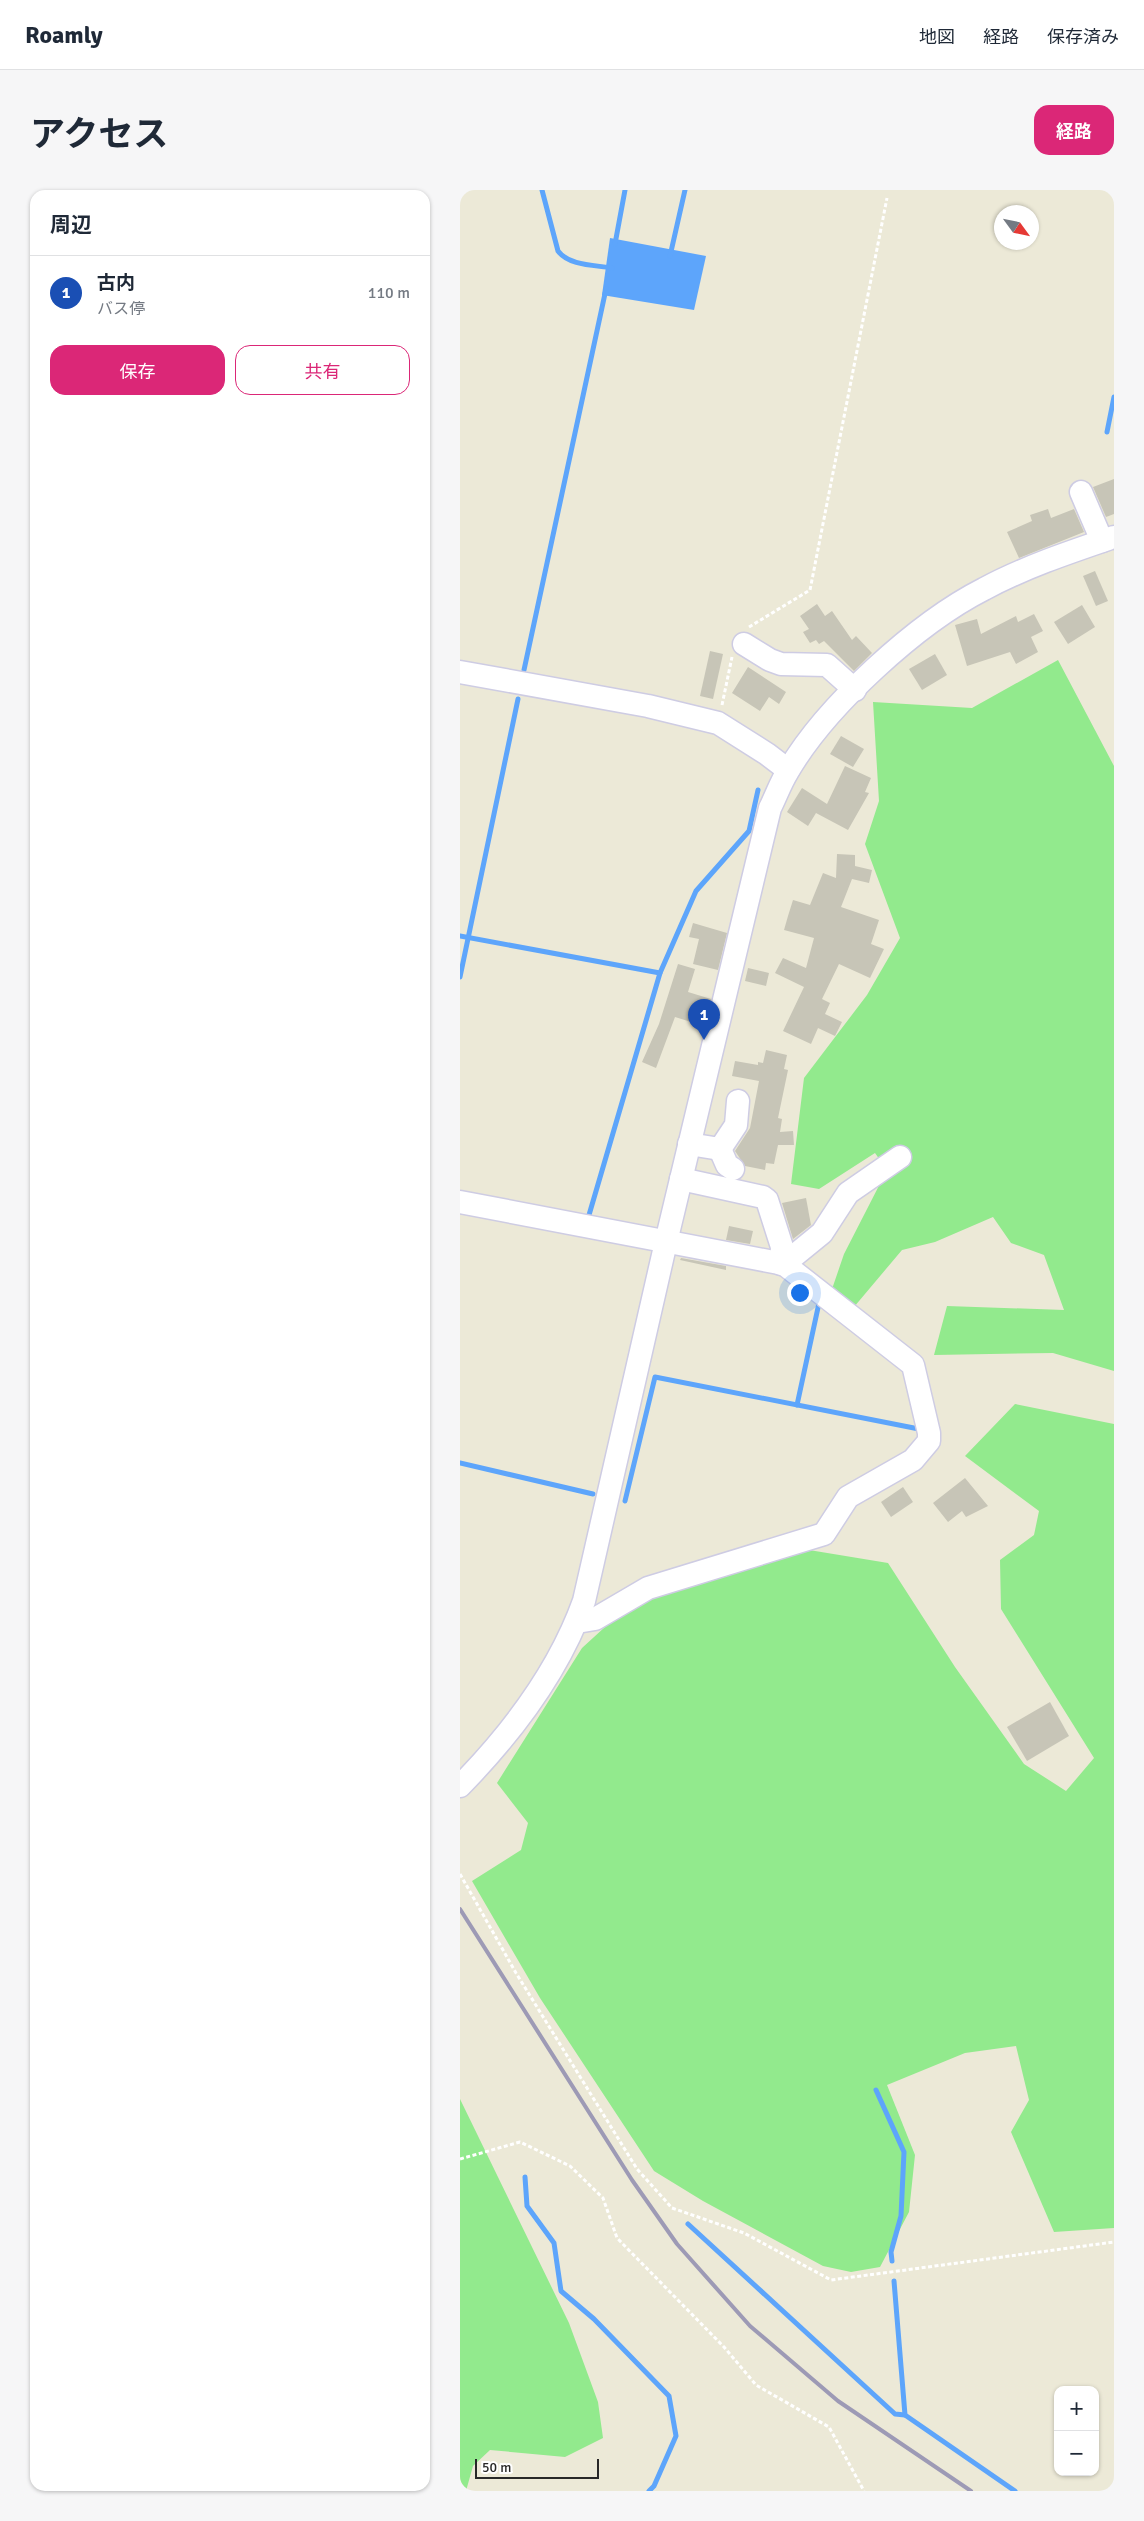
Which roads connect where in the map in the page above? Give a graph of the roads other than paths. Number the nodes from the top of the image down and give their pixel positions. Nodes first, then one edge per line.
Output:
1 (1081, 492) dead end
2 (1108, 539) edge
3 (744, 644) dead end
4 (460, 672) edge
5 (855, 690) junction
6 (788, 770) junction
7 (738, 1101) dead end
8 (689, 1144) junction
9 (720, 1149) junction
10 (900, 1157) dead end
11 (733, 1169) dead end
12 (681, 1179) junction
13 (460, 1202) edge
14 (666, 1242) junction
15 (783, 1264) junction
16 (577, 1622) junction
17 (460, 1786) edge

1 - 2 street
2 - 5 street
3 - 5 street
4 - 6 street
5 - 6 street
6 - 8 street
7 - 9 street
8 - 9 street
8 - 12 street
9 - 11 street
10 - 15 street
12 - 14 street
12 - 15 street
13 - 14 street
14 - 15 street
14 - 16 street
15 - 16 street
16 - 17 street

